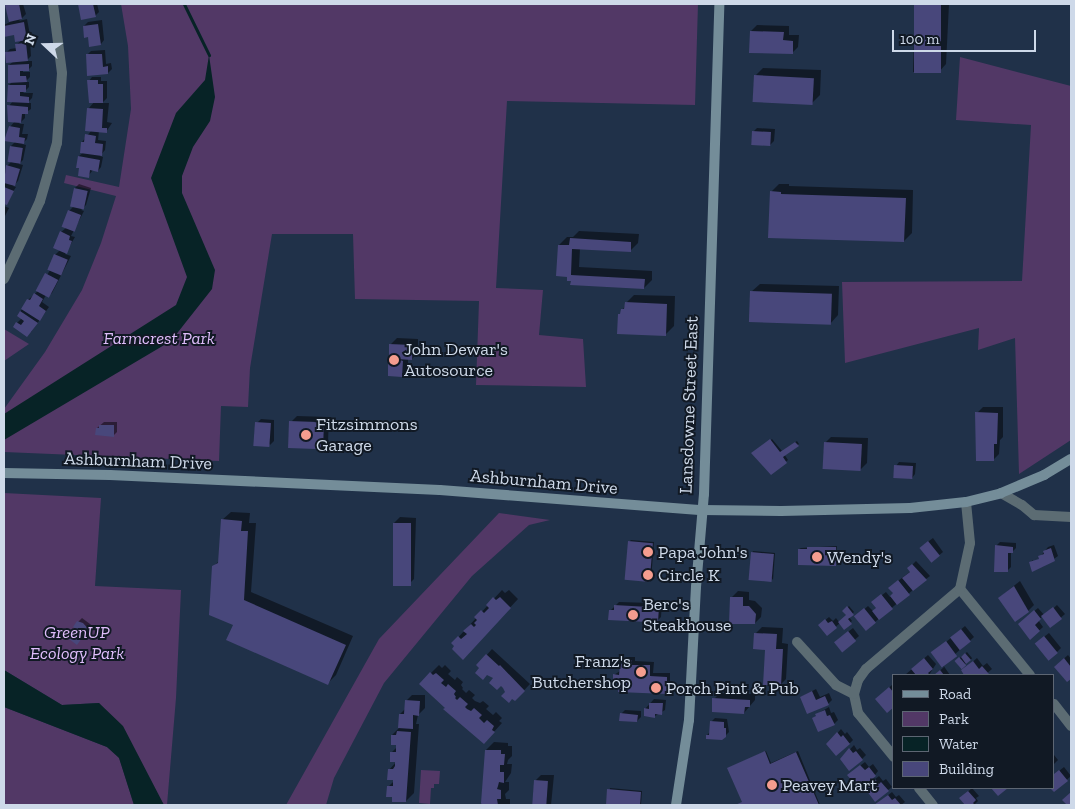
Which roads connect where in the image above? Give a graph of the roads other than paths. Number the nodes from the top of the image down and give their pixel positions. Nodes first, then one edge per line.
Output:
1 (54, 4) edge
2 (719, 4) edge
3 (4, 280) edge
4 (1071, 459) edge
5 (4, 473) edge
6 (1001, 493) junction
7 (966, 502) junction
8 (702, 510) junction
9 (1071, 516) edge
10 (960, 589) junction
11 (797, 642) dead end
12 (1029, 674) edge
13 (854, 694) junction
14 (1055, 705) edge
15 (1071, 726) edge
16 (892, 755) edge
17 (920, 789) edge
18 (676, 805) edge
19 (934, 805) edge

1 - 3 street
2 - 8 main road, Lansdowne Street East
4 - 6 main road, Ashburnham Drive
5 - 8 main road, Ashburnham Drive
6 - 7 main road, Ashburnham Drive
6 - 9 street
7 - 8 main road, Ashburnham Drive
7 - 10 street
8 - 18 main road, Lansdowne Street East
10 - 12 street
10 - 13 street
11 - 13 street
13 - 16 street
14 - 15 street
17 - 19 street

